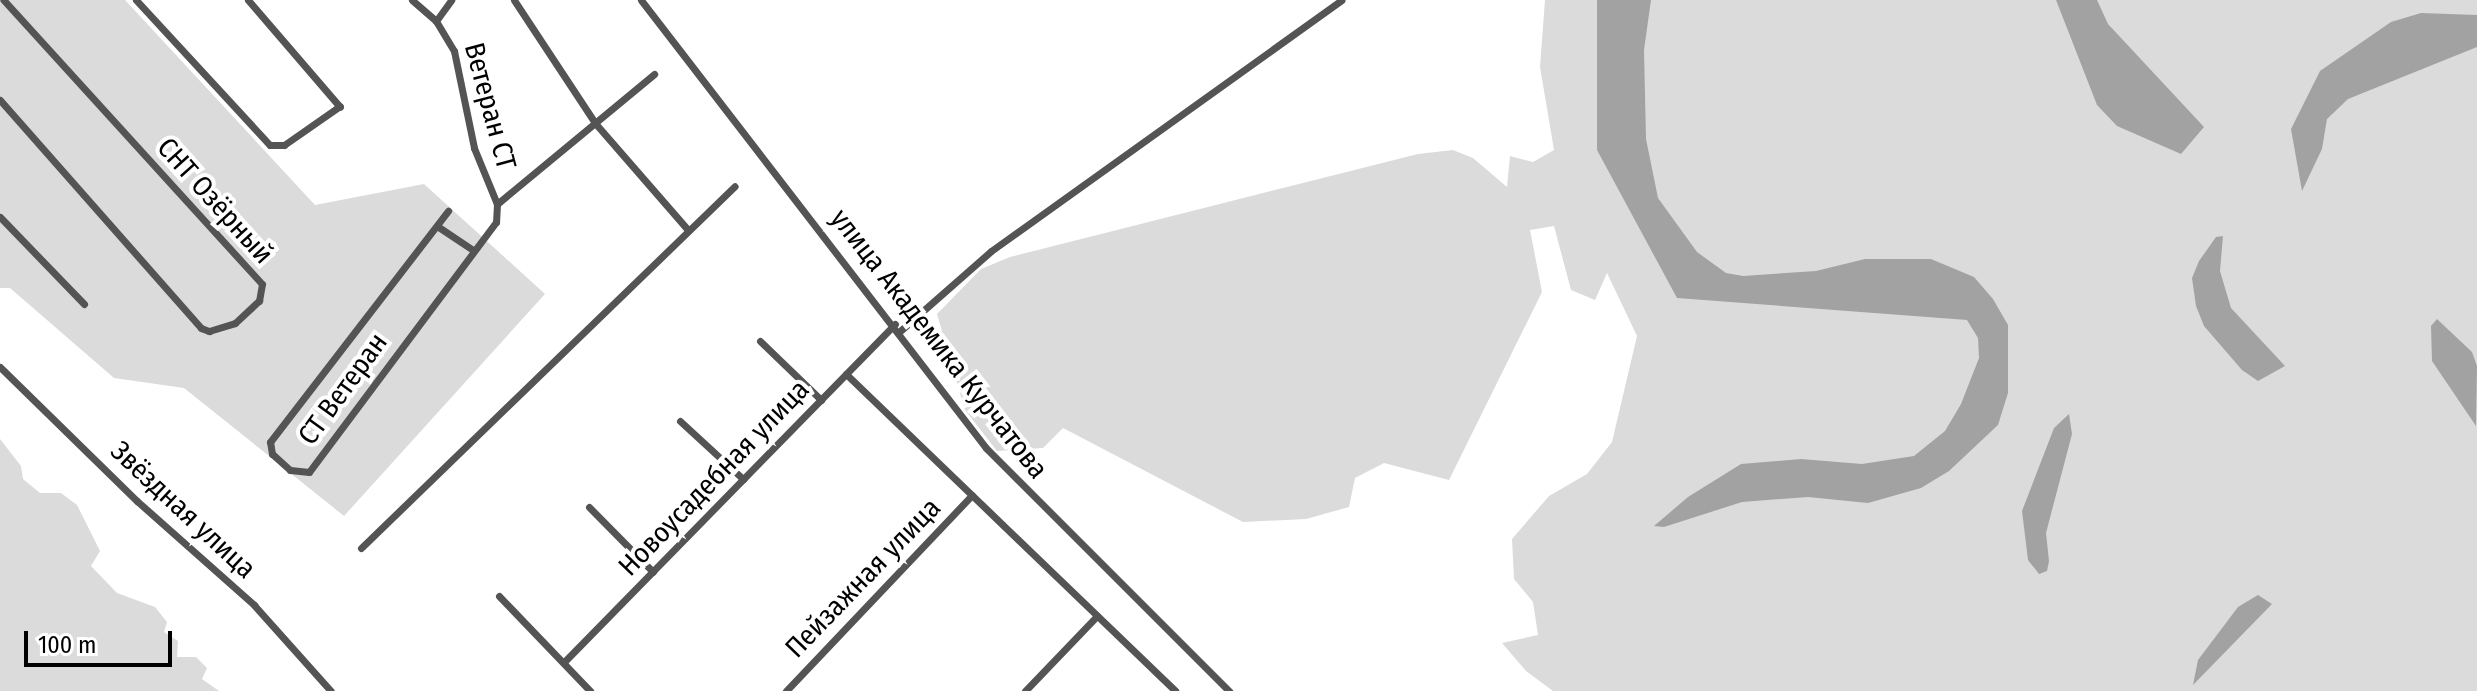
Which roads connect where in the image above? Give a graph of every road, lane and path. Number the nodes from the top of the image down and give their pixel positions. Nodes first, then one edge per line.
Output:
1 (4, 0) edge
2 (136, 0) edge
3 (248, 0) edge
4 (412, 0) edge
5 (451, 0) edge
6 (514, 0) edge
7 (641, 0) edge
8 (1341, 0) edge
9 (436, 21) junction
10 (654, 74) dead end
11 (0, 100) edge
12 (595, 123) junction
13 (735, 186) dead end
14 (497, 204) junction
15 (448, 211) dead end
16 (0, 217) edge
17 (437, 226) junction
18 (688, 230) junction
19 (473, 250) junction
20 (84, 304) dead end
21 (898, 328) junction
22 (760, 341) dead end
23 (0, 367) edge
24 (846, 374) junction
25 (821, 400) junction
26 (680, 421) dead end
27 (743, 479) junction
28 (972, 495) junction
29 (589, 507) dead end
30 (361, 548) dead end
31 (653, 572) junction
32 (499, 596) dead end
33 (1097, 616) junction
34 (564, 662) junction
35 (331, 691) edge
36 (590, 691) edge
37 (786, 691) edge
38 (1025, 691) edge
39 (1175, 691) edge
40 (1229, 691) edge

1 - 11 street, СНТ Озёрный
2 - 3 street
4 - 9 street, Ветеран СТ
5 - 9 street, Ветеран СТ
6 - 12 street
7 - 21 street, улица Академика Курчатова
8 - 21 street, Новоусадебная улица
9 - 14 street, Ветеран СТ
10 - 12 street
12 - 14 street
12 - 18 street
13 - 18 street
14 - 19 street, СТ Ветеран
15 - 17 street, СТ Ветеран
16 - 20 street
17 - 19 street
17 - 19 street, СТ Ветеран
18 - 30 street
21 - 24 street, Новоусадебная улица
21 - 40 street, улица Академика Курчатова
22 - 25 street
23 - 35 street, Звёздная улица
24 - 25 street, Новоусадебная улица
24 - 28 street
25 - 27 street, Новоусадебная улица
26 - 27 street
27 - 31 street, Новоусадебная улица
28 - 33 street
28 - 37 street, Пейзажная улица
29 - 31 street
31 - 34 street, Новоусадебная улица
32 - 34 street
33 - 38 street
33 - 39 street
34 - 36 street

